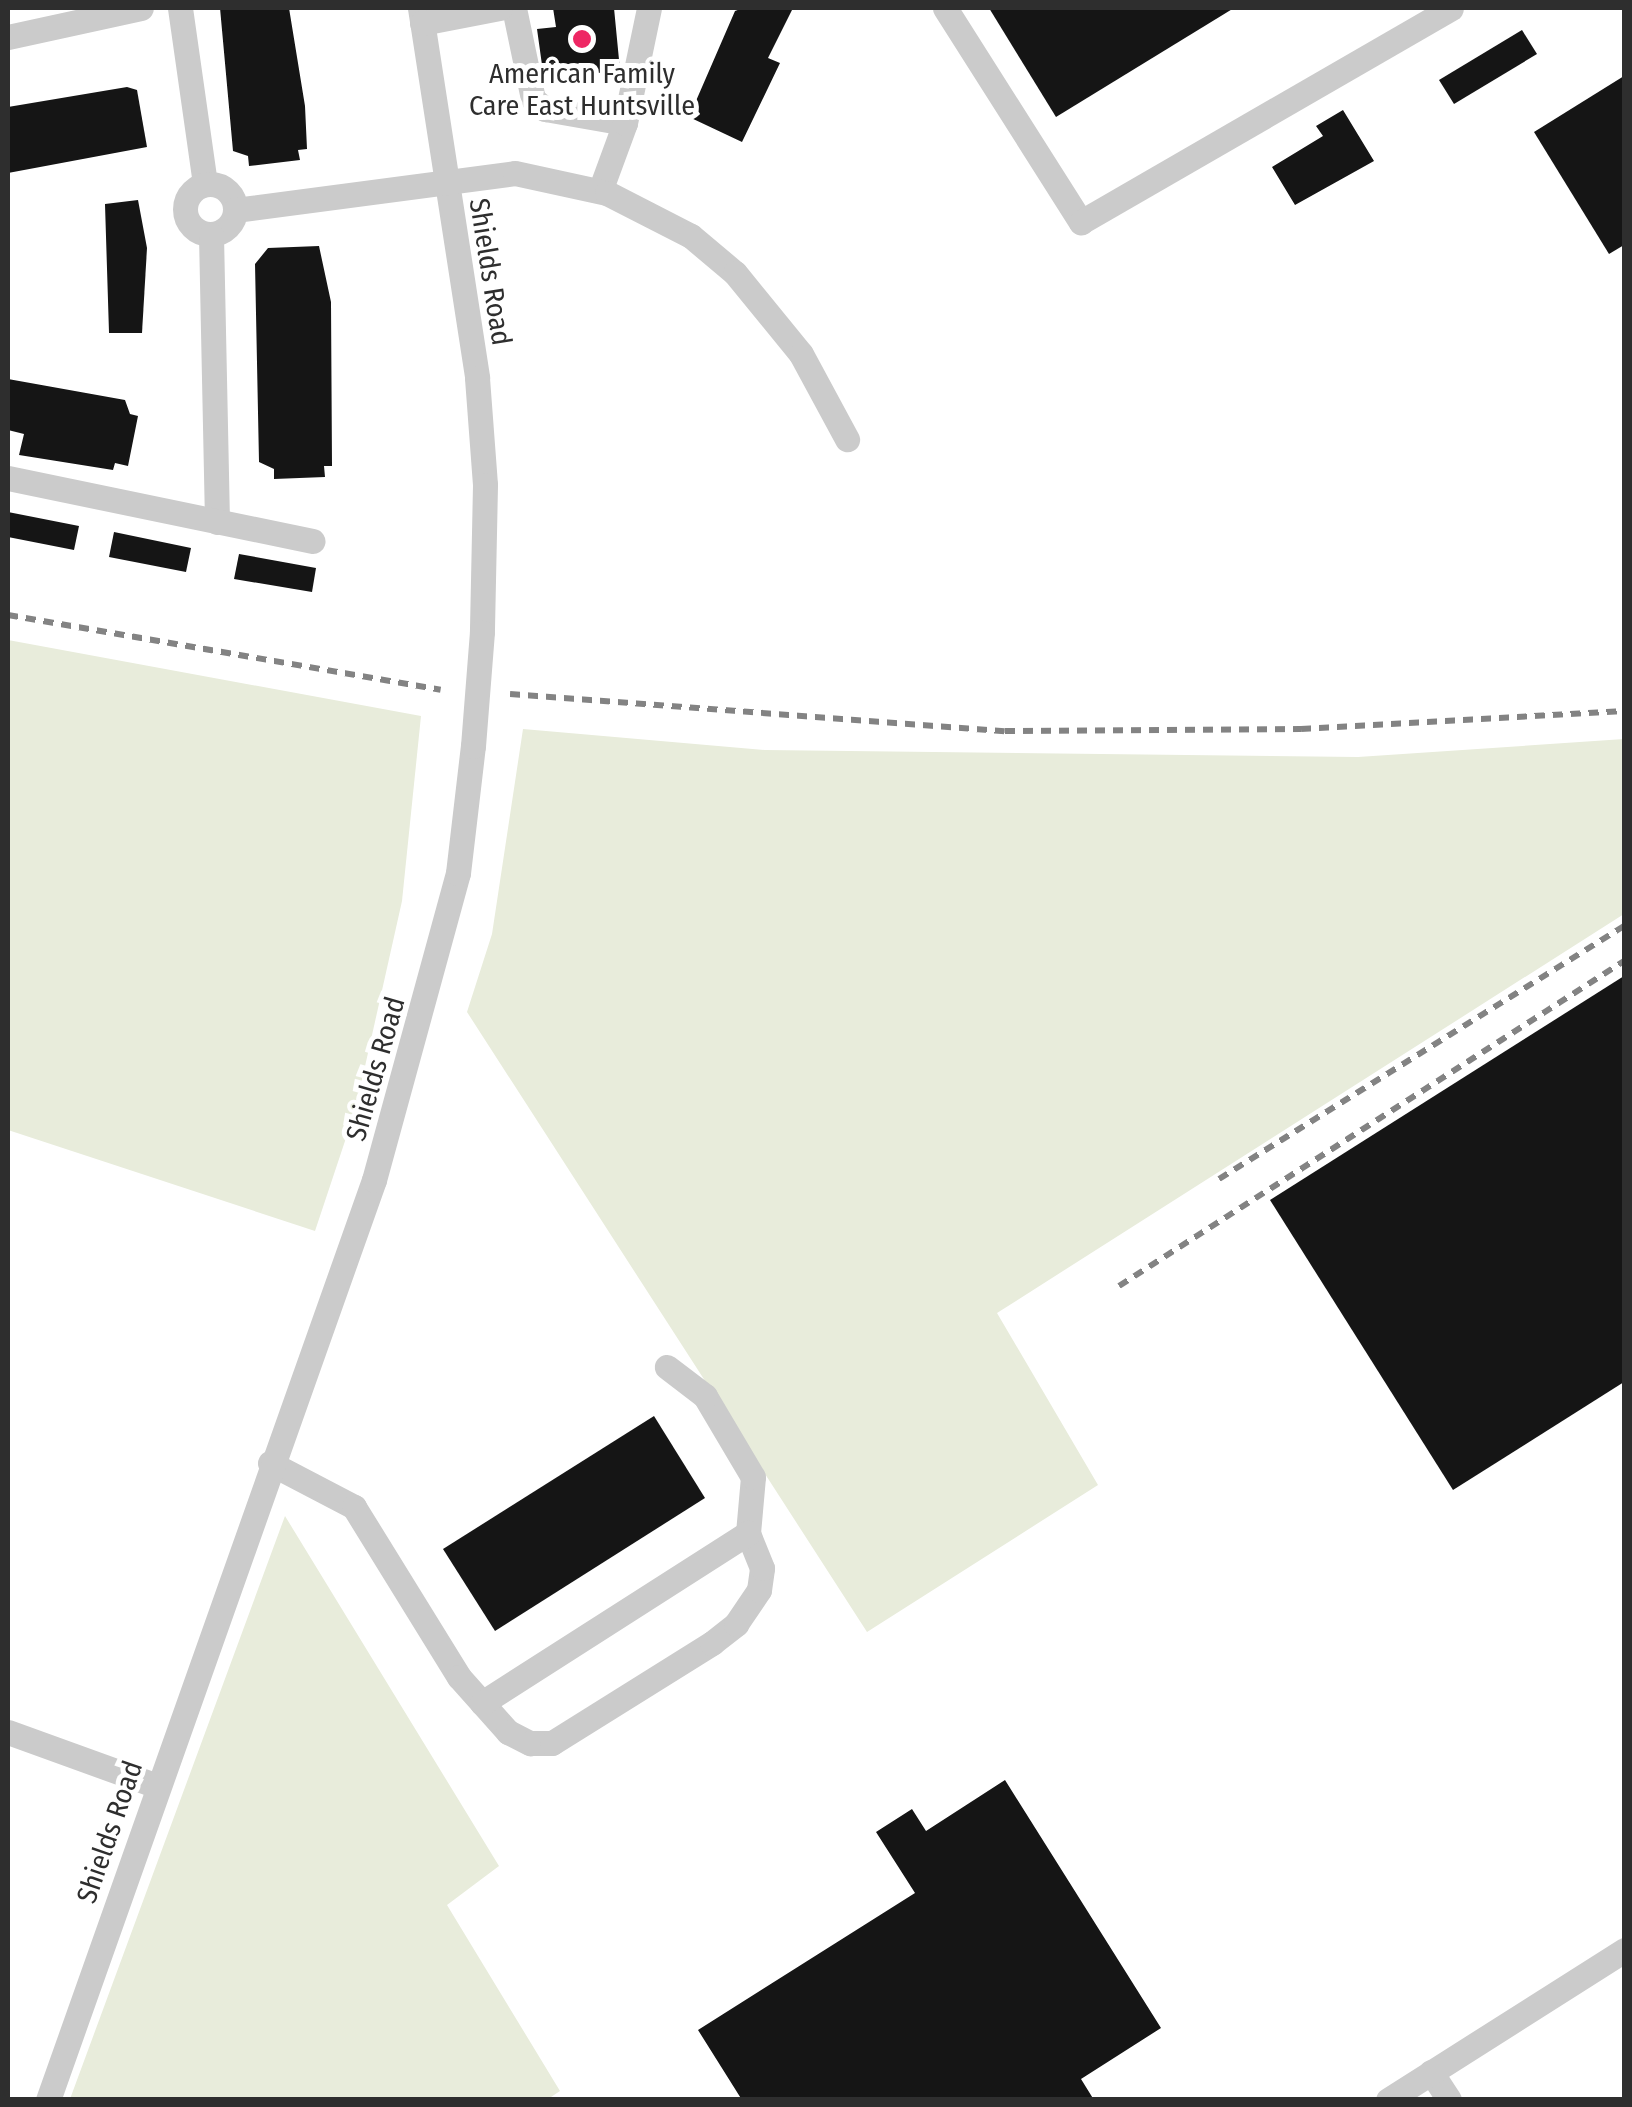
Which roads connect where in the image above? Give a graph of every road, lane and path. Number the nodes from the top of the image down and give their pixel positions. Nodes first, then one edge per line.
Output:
1 (141, 8) edge
2 (180, 8) edge
3 (500, 8) edge
4 (514, 8) edge
5 (945, 8) edge
6 (1451, 8) edge
7 (421, 15) edge
8 (649, 17) edge
9 (8, 37) edge
10 (625, 123) junction
11 (444, 178) junction
12 (205, 184) junction
13 (600, 190) junction
14 (235, 210) junction
15 (211, 234) junction
16 (847, 439) dead end
17 (8, 478) edge
18 (217, 522) junction
19 (314, 542) dead end
20 (666, 1367) dead end
21 (270, 1463) junction
22 (748, 1533) junction
23 (482, 1703) junction
24 (8, 1732) edge
25 (158, 1786) junction
26 (1624, 1950) edge
27 (1431, 2072) junction
28 (48, 2100) edge
29 (1388, 2100) edge
30 (1448, 2100) edge

1 - 9 street
2 - 12 street
3 - 7 street
4 - 10 street
5 - 6 street
7 - 11 street, Shields Road
8 - 10 street
10 - 13 street
11 - 13 street
11 - 14 street
11 - 21 street, Shields Road, bridge
12 - 14 street
12 - 15 street
13 - 16 street
14 - 15 street
15 - 18 street
17 - 18 street
18 - 19 street
20 - 22 street
21 - 23 street
21 - 25 street, Shields Road
22 - 23 street
22 - 23 street
24 - 25 street
25 - 28 street, Shields Road
26 - 27 street
27 - 29 street
27 - 30 street

